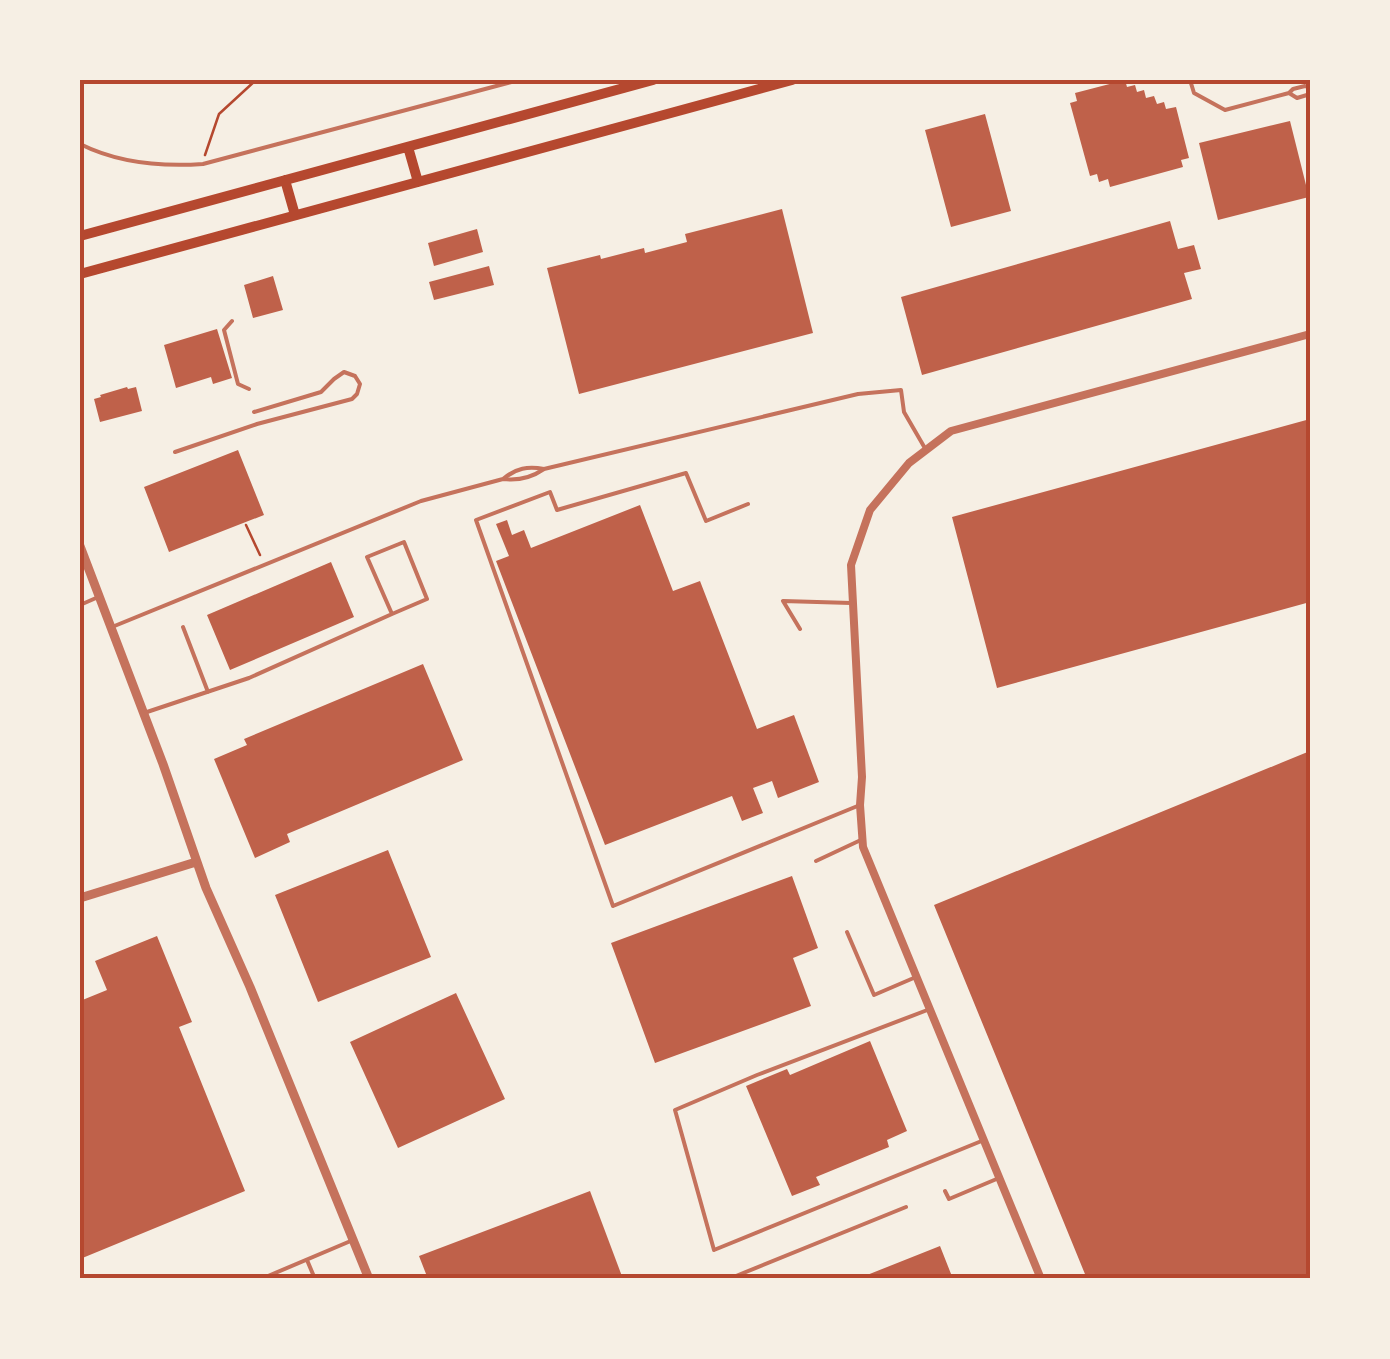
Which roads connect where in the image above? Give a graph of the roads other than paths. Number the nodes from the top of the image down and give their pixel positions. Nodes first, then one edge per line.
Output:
1 (520, 80) edge
2 (653, 80) edge
3 (792, 80) edge
4 (1190, 80) edge
5 (1310, 90) edge
6 (1289, 94) junction
7 (80, 144) edge
8 (408, 147) junction
9 (285, 180) junction
10 (418, 182) junction
11 (295, 215) junction
12 (80, 236) edge
13 (80, 274) edge
14 (232, 321) dead end
15 (1310, 334) edge
16 (249, 389) dead end
17 (254, 412) dead end
18 (926, 450) junction
19 (175, 452) dead end
20 (544, 469) junction
21 (503, 479) junction
22 (748, 504) dead end
23 (80, 546) edge
24 (101, 596) junction
25 (853, 603) junction
26 (80, 605) edge
27 (392, 614) junction
28 (112, 627) junction
29 (183, 627) dead end
30 (800, 629) dead end
31 (208, 692) junction
32 (144, 713) junction
33 (860, 805) junction
34 (863, 839) junction
35 (816, 861) dead end
36 (196, 862) junction
37 (80, 898) edge
38 (846, 932) dead end
39 (916, 976) junction
40 (930, 1009) junction
41 (984, 1140) junction
42 (999, 1178) junction
43 (945, 1191) dead end
44 (906, 1207) dead end
45 (353, 1240) junction
46 (307, 1259) junction
47 (261, 1279) edge
48 (314, 1279) edge
49 (368, 1279) edge
50 (737, 1279) edge
51 (1041, 1279) edge

1 - 7 lane
2 - 8 main road
3 - 10 main road
4 - 6 lane
5 - 6 lane
5 - 6 lane
8 - 9 main road
8 - 10 main road
9 - 11 main road
9 - 12 main road
10 - 11 main road
11 - 13 main road
14 - 16 lane
15 - 18 street
17 - 19 lane
18 - 20 lane
18 - 25 street
20 - 21 lane
20 - 21 lane
21 - 28 lane
22 - 33 lane
23 - 24 street
24 - 26 lane
24 - 28 street
25 - 30 lane
25 - 33 street
27 - 27 lane
27 - 31 lane
28 - 32 street
29 - 31 lane
31 - 32 lane
32 - 36 street
33 - 34 street
34 - 35 lane
34 - 39 street
36 - 37 street
36 - 45 street
38 - 39 lane
39 - 40 street
40 - 41 street
40 - 41 lane
41 - 42 street
42 - 43 lane
42 - 51 street
44 - 50 lane
45 - 46 lane
45 - 49 street
46 - 47 lane
46 - 48 lane

